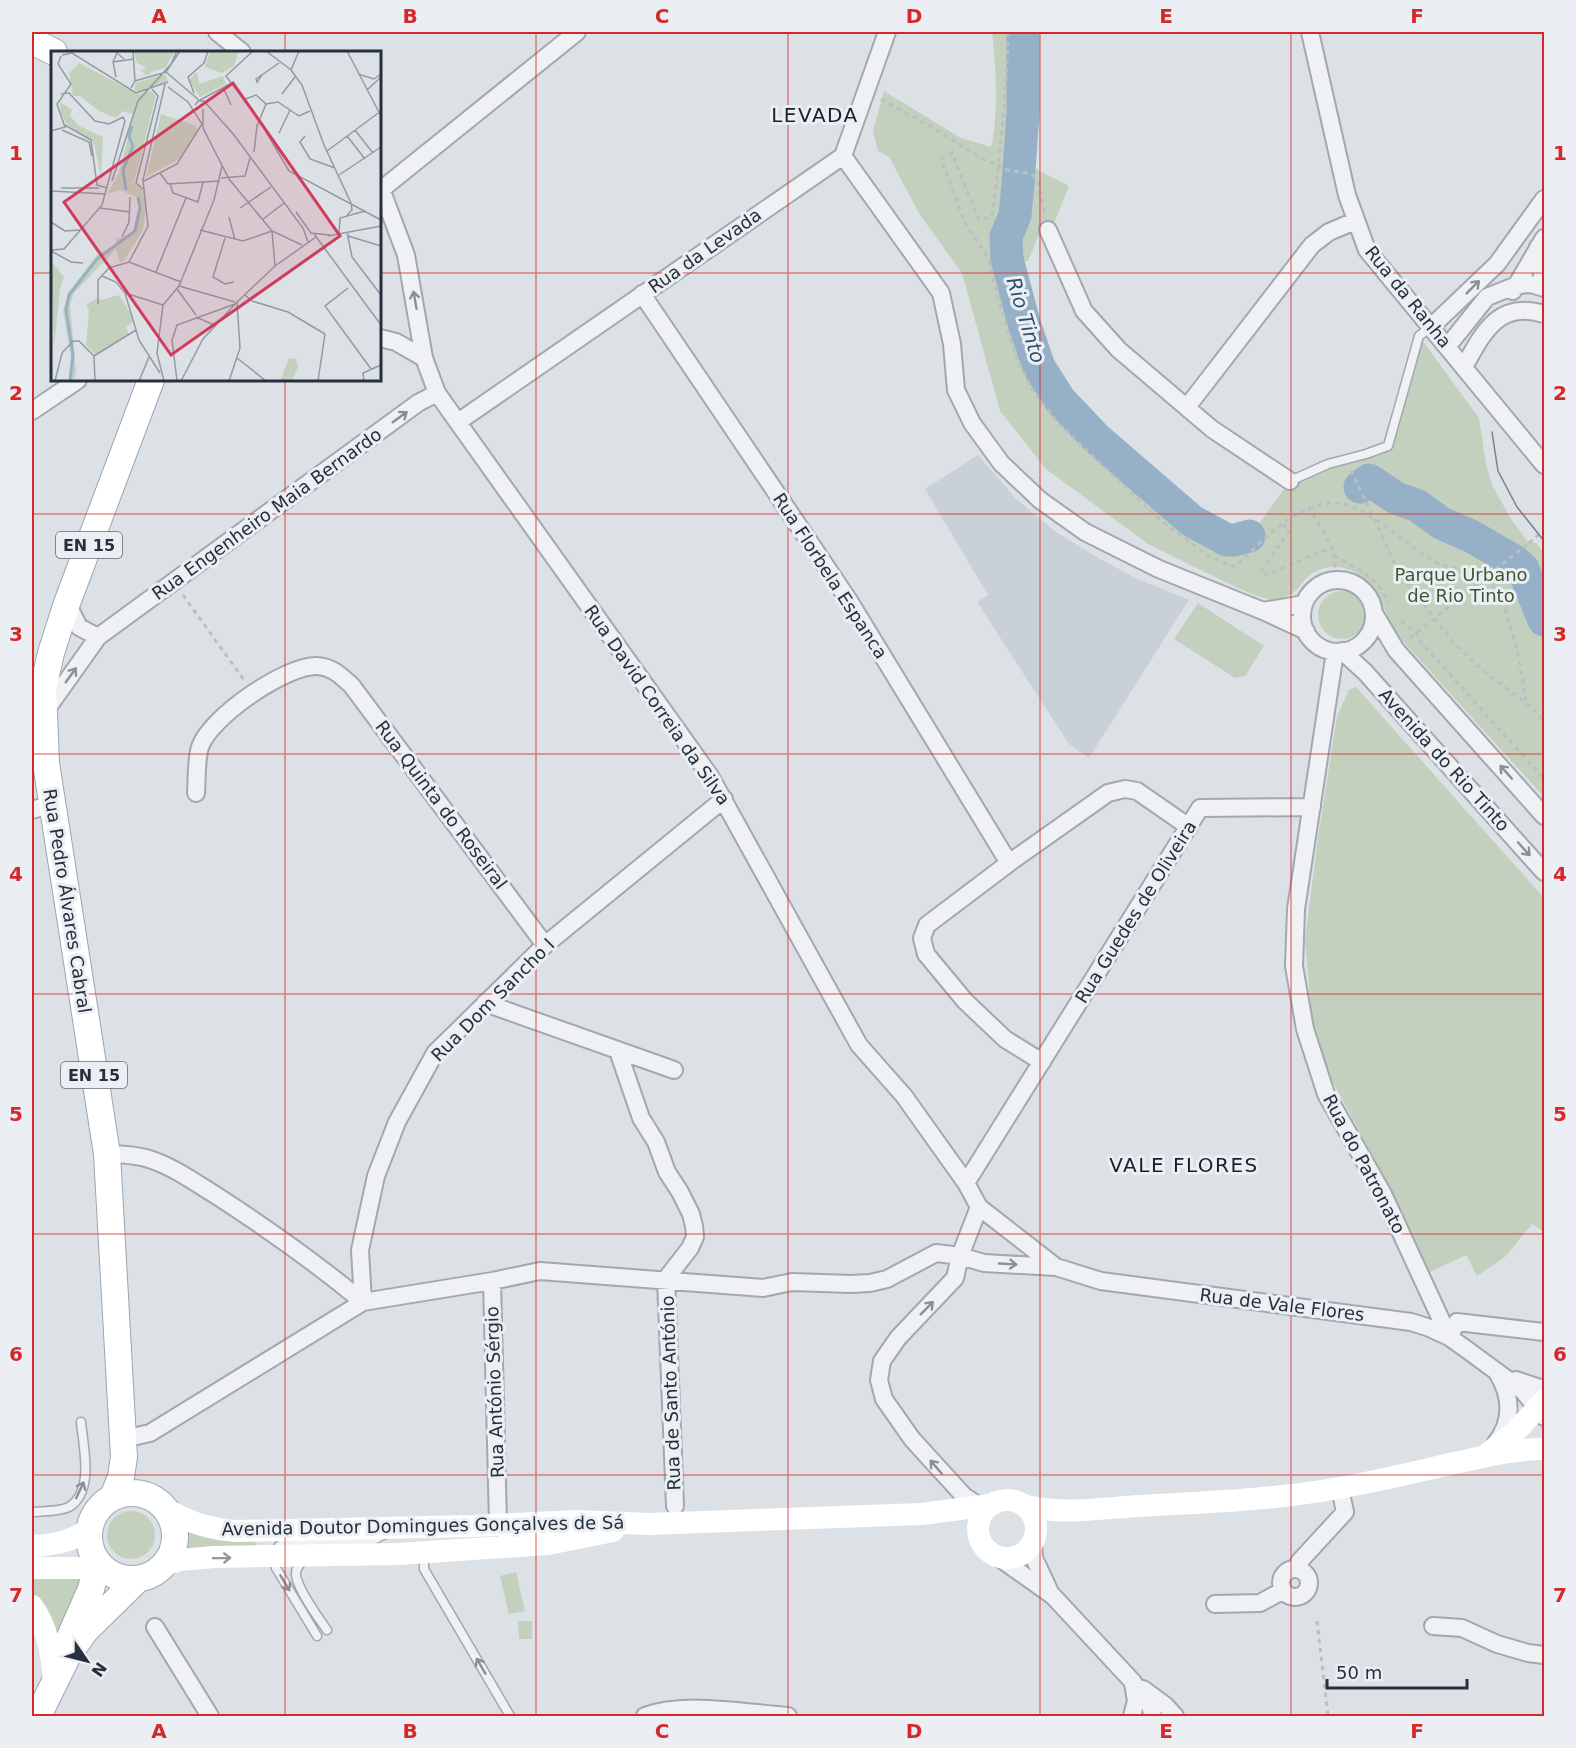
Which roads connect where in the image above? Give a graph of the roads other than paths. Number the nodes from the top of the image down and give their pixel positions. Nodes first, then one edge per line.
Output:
1 (217, 32) edge
2 (577, 32) edge
3 (887, 32) edge
4 (1310, 32) edge
5 (32, 41) edge
6 (52, 51) edge
7 (241, 51) edge
8 (843, 156) junction
9 (381, 187) edge
10 (1545, 199) edge
11 (1355, 221) junction
12 (1048, 230) road end
13 (1541, 242) edge
14 (1517, 285) junction
15 (1544, 288) edge
16 (642, 294) junction
17 (1545, 314) edge
18 (1492, 321) junction
19 (1431, 327) junction
20 (381, 338) edge
21 (1447, 347) junction
22 (424, 358) junction
23 (1464, 367) junction
24 (77, 381) edge
25 (151, 381) edge
26 (437, 393) junction
27 (1187, 407) junction
28 (32, 411) edge
29 (458, 422) junction
30 (1545, 465) edge
31 (1290, 481) joint
32 (67, 603) junction
33 (1304, 604) junction
34 (1263, 611) junction
35 (1374, 613) junction
36 (1306, 631) junction
37 (98, 637) junction
38 (1339, 652) junction
39 (32, 688) edge
40 (37, 714) edge
41 (39, 755) edge
42 (196, 793) dead end
43 (724, 799) junction
44 (42, 807) edge
45 (1312, 807) junction
46 (1545, 816) edge
47 (1189, 827) junction
48 (1009, 863) junction
49 (1545, 872) edge
50 (545, 945) junction
51 (485, 1004) junction
52 (618, 1051) junction
53 (1042, 1062) junction
54 (674, 1070) dead end
55 (106, 1154) junction
56 (966, 1183) junction
57 (979, 1207) junction
58 (960, 1256) junction
59 (1056, 1267) junction
60 (666, 1279) junction
61 (492, 1281) junction
62 (363, 1302) junction
63 (1545, 1332) edge
64 (1449, 1337) junction
65 (1496, 1371) junction
66 (1543, 1403) edge
67 (81, 1422) dead end
68 (123, 1439) junction
69 (1545, 1449) edge
70 (1485, 1455) junction
71 (1340, 1488) junction
72 (113, 1497) junction
73 (161, 1504) junction
74 (675, 1506) dead end
75 (985, 1506) junction
76 (1026, 1506) junction
77 (1088, 1509) junction
78 (32, 1512) edge
79 (922, 1514) junction
80 (499, 1519) junction
81 (649, 1524) junction
82 (397, 1528) junction
83 (89, 1529) junction
84 (619, 1530) junction
85 (979, 1538) junction
86 (1035, 1538) junction
87 (32, 1546) edge
88 (429, 1551) junction
89 (399, 1554) junction
90 (274, 1557) junction
91 (306, 1557) junction
92 (998, 1557) junction
93 (164, 1565) junction
94 (100, 1566) junction
95 (32, 1568) edge
96 (1298, 1569) junction
97 (138, 1579) junction
98 (1282, 1591) junction
99 (1053, 1596) junction
100 (1215, 1604) dead end
101 (32, 1606) edge
102 (1433, 1626) dead end
103 (155, 1627) dead end
104 (327, 1630) dead end
105 (317, 1636) dead end
106 (1545, 1655) edge
107 (54, 1682) junction
108 (1132, 1682) junction
109 (37, 1710) edge
110 (210, 1716) edge
111 (510, 1716) edge
112 (645, 1716) edge
113 (788, 1716) edge
114 (1132, 1716) edge
115 (1153, 1716) edge
116 (1175, 1716) edge

1 - 7 street
2 - 9 street
3 - 8 street
4 - 11 street, Rua da Ranha
5 - 6 main road
8 - 16 street, Rua da Levada
8 - 34 street
22 -> 9 street, Rua David Correia da Silva
19 -> 10 street
11 - 19 street, Rua da Ranha
11 - 27 street
12 - 27 street
13 - 14 street
13 - 15 street
14 - 15 street
14 - 18 street
14 - 21 street
16 - 29 street, Rua da Levada
16 - 48 street, Rua Florbela Espanca
17 - 18 street
18 - 23 street
19 - 21 street, Rua da Ranha
19 - 31 lane
20 - 22 street
21 - 23 street, Rua da Ranha
22 - 26 street, Rua David Correia da Silva
23 - 30 street, Rua da Ranha
24 - 28 street
25 - 32 main road, Rua Pedro Álvares Cabral / EN 15
26 - 29 street, Rua David Correia da Silva
37 -> 26 street, Rua Engenheiro Maia Bernardo
27 - 31 street
29 - 43 street, Rua David Correia da Silva
32 - 37 street
32 - 40 main road, Rua Pedro Álvares Cabral / EN 15
33 - 34 street
33 - 35 street
33 - 36 street
34 - 36 street
35 - 38 street
46 -> 35 street, Avenida do Rio Tinto
36 - 38 street
40 -> 37 street, Rua Engenheiro Maia Bernardo
38 - 45 street
38 -> 49 street, Avenida do Rio Tinto
39 - 40 street
40 - 41 main road, Rua Pedro Álvares Cabral / EN 15
41 - 44 main road, Rua Pedro Álvares Cabral / EN 15
42 - 50 street, Rua Quinta do Roseiral
43 - 50 street, Rua Dom Sancho I
43 - 56 street, Rua David Correia da Silva
44 - 55 main road, Rua Pedro Álvares Cabral / EN 15
45 - 47 street, Rua Guedes de Oliveira
45 - 64 street, Rua do Patronato
47 - 48 street
47 - 53 street, Rua Guedes de Oliveira
48 - 53 street
50 - 51 street, Rua Dom Sancho I
51 - 52 street
51 - 62 street, Rua Dom Sancho I
52 - 54 street
52 - 60 street
53 - 56 street, Rua Guedes de Oliveira
55 - 62 street
55 - 68 main road, Rua Pedro Álvares Cabral / EN 15
56 - 57 street, Rua David Correia da Silva
57 - 58 street
57 - 59 street
58 -> 59 street
58 - 60 street
75 -> 58 street
59 - 64 street, Rua de Vale Flores
60 - 61 street
60 - 74 street, Rua de Santo António
61 - 62 street
61 - 80 street, Rua António Sérgio
62 - 68 street
63 - 64 street
64 - 65 street, Rua de Vale Flores
65 - 66 street, Rua de Vale Flores
65 - 70 street, Rua de Vale Flores
66 - 70 main road
78 -> 67 lane
68 - 72 main road, Rua Pedro Álvares Cabral / EN 15
68 - 73 main road, Rua Pedro Álvares Cabral / EN 15
69 - 70 main road, Avenida Doutor Domingues Gonçalves de Sá
70 - 71 main road, Avenida Doutor Domingues Gonçalves de Sá
71 - 77 main road, Avenida Doutor Domingues Gonçalves de Sá
71 - 96 street
72 - 73 main road
72 - 83 main road, EN 15
73 - 82 main road, Avenida Doutor Domingues Gonçalves de Sá
73 - 93 main road, EN 15
75 - 76 main road, Avenida Doutor Domingues Gonçalves de Sá
75 - 79 main road, Avenida Doutor Domingues Gonçalves de Sá
75 - 85 main road
76 - 77 main road, Avenida Doutor Domingues Gonçalves de Sá
76 - 86 main road
77 - 86 main road
79 - 81 main road, Avenida Doutor Domingues Gonçalves de Sá
79 - 85 main road, Avenida Doutor Domingues Gonçalves de Sá
80 - 81 main road, Avenida Doutor Domingues Gonçalves de Sá
80 - 82 main road, Avenida Doutor Domingues Gonçalves de Sá
80 - 84 street
80 - 89 street
81 - 84 main road, Avenida Doutor Domingues Gonçalves de Sá
82 - 90 lane
83 - 87 main road
83 - 94 main road
84 - 88 main road, Avenida Doutor Domingues Gonçalves de Sá
85 - 92 main road, Avenida Doutor Domingues Gonçalves de Sá
86 - 92 main road
86 - 99 street
88 - 89 main road, Avenida Doutor Domingues Gonçalves de Sá
111 -> 88 lane
89 - 91 main road, Avenida Doutor Domingues Gonçalves de Sá
90 - 91 main road, Avenida Doutor Domingues Gonçalves de Sá
93 -> 90 main road, Avenida Doutor Domingues Gonçalves de Sá
90 -> 105 lane
91 - 104 lane
92 - 99 street
93 - 97 main road
94 - 95 main road
94 - 97 main road
94 - 107 main road
96 - 98 street
96 - 98 street
97 - 107 main road
98 - 100 street
99 - 108 street
101 - 107 main road
102 - 106 street
103 - 110 street
107 - 109 main road
108 - 114 street
108 - 115 street
108 - 116 street
112 - 113 street

